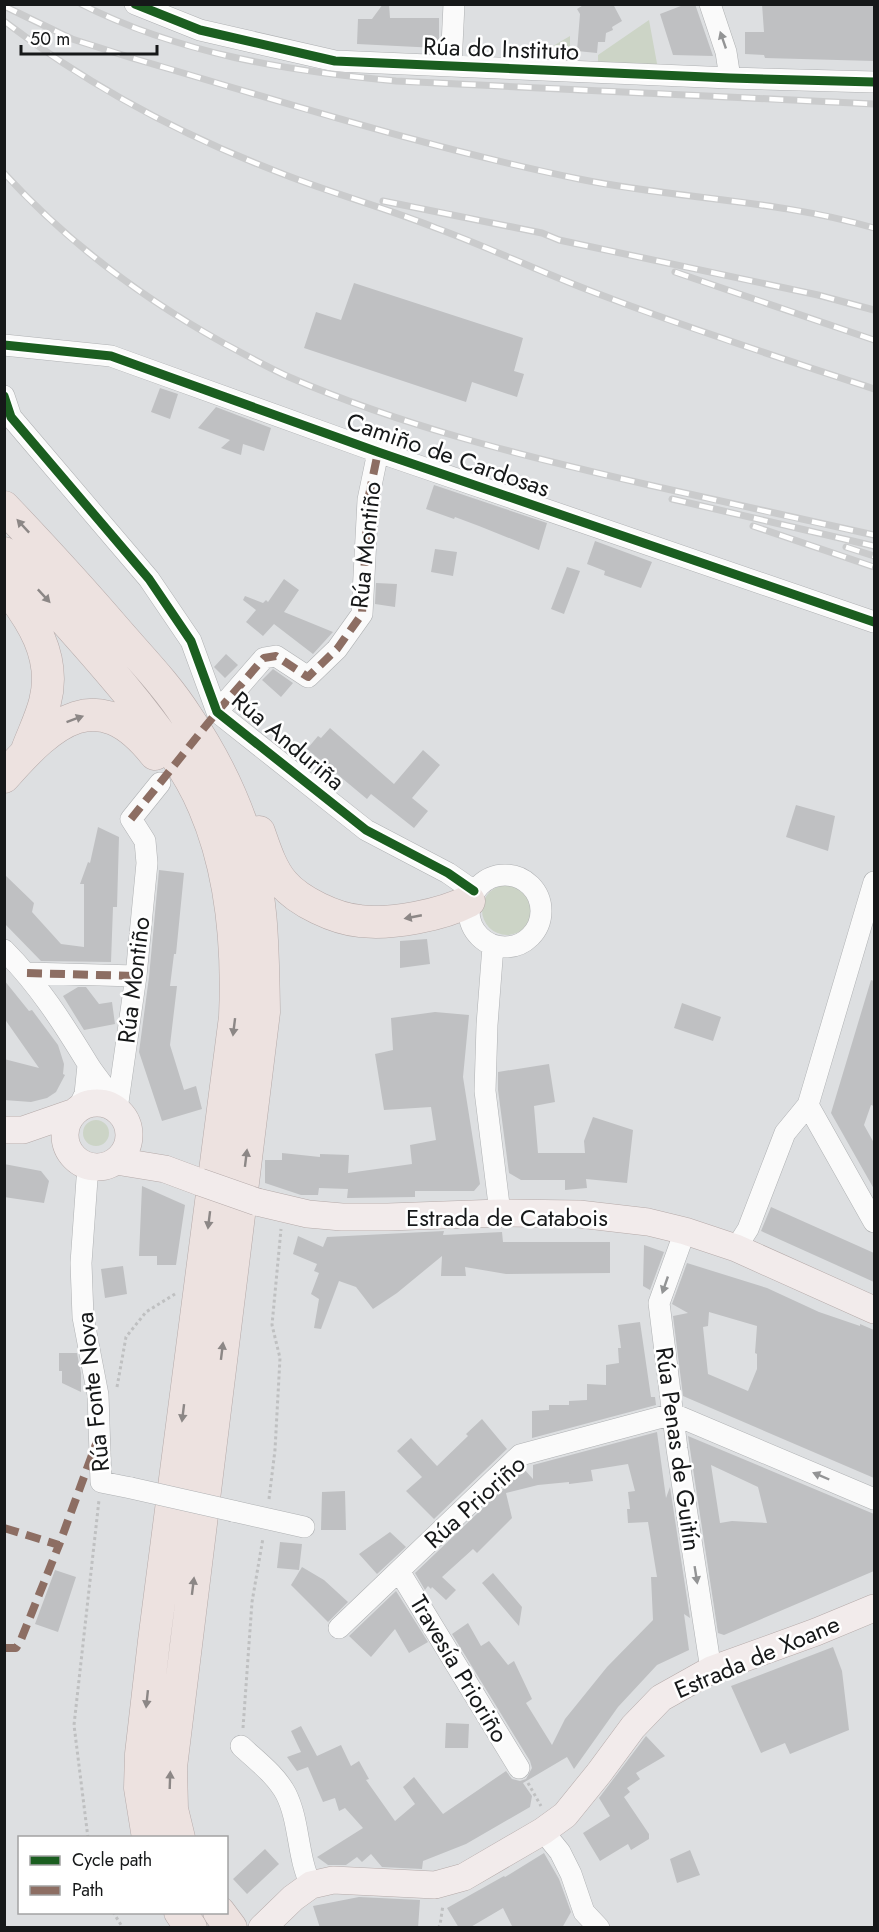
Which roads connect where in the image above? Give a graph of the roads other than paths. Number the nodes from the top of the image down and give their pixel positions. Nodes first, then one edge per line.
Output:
1 (135, 4) edge
2 (454, 4) edge
3 (710, 4) edge
4 (161, 9) edge
5 (451, 66) junction
6 (730, 78) junction
7 (874, 82) edge
8 (4, 345) edge
9 (4, 396) edge
10 (378, 452) junction
11 (4, 507) edge
12 (4, 554) edge
13 (69, 577) junction
14 (4, 584) edge
15 (874, 622) edge
16 (217, 712) junction
17 (26, 751) junction
18 (4, 777) edge
19 (160, 783) dead end
20 (874, 882) edge
21 (472, 896) junction
22 (867, 933) edge
23 (494, 946) junction
24 (4, 950) edge
25 (27, 973) junction
26 (136, 975) junction
27 (236, 990) junction
28 (88, 1065) junction
29 (808, 1105) junction
30 (116, 1108) junction
31 (75, 1111) junction
32 (14, 1130) edge
33 (123, 1150) junction
34 (80, 1159) junction
35 (500, 1213) junction
36 (874, 1222) edge
37 (685, 1231) junction
38 (736, 1248) junction
39 (874, 1310) edge
40 (673, 1414) junction
41 (874, 1499) edge
42 (304, 1527) dead end
43 (399, 1571) junction
44 (874, 1608) edge
45 (339, 1628) dead end
46 (711, 1670) junction
47 (241, 1746) road end
48 (519, 1768) road end
49 (547, 1828) junction
50 (148, 1836) edge
51 (179, 1836) edge
52 (311, 1885) junction
53 (181, 1914) edge
54 (220, 1914) edge
55 (191, 1928) edge
56 (231, 1928) edge
57 (262, 1928) edge
58 (599, 1928) edge

1 - 4 street, Rúa do Instituto
2 - 5 street
6 -> 3 street
4 - 5 street, Rúa do Instituto
5 - 6 street, Rúa do Instituto
6 - 7 street, Rúa do Instituto
8 - 10 street, Camiño de Cardosas
9 - 16 street, Rúa Anduriña
10 - 15 street, Camiño de Cardosas
10 - 16 street, Rúa Montiño
13 -> 11 highway
12 -> 27 highway
21 -> 13 highway
51 -> 13 highway
14 - 17 highway
16 - 21 street, Rúa Anduriña
17 - 18 highway
17 -> 27 highway
19 - 26 street, Rúa Montiño
20 - 22 street
21 - 23 street
21 - 23 street
22 - 29 street
23 - 35 street
24 - 25 street
25 - 26 street
25 - 28 street
26 - 30 street, Rúa Montiño
27 -> 50 highway
28 - 30 street
28 - 31 street
29 - 36 street
29 - 38 street
30 - 31 main road
30 - 33 main road
31 - 32 main road
31 - 34 main road
32 - 34 main road
33 - 34 main road
33 - 35 main road, Estrada de Catabois, bridge
34 - 42 street, Rúa Fonte Nova, bridge
35 - 37 main road, Estrada de Catabois
37 - 38 main road, Estrada de Catabois
37 -> 40 street, Rúa Penas de Guitín
38 - 39 main road, Estrada de Catabois
41 -> 40 street
40 - 43 street, Rúa Prioriño
40 -> 46 street, Rúa Penas de Guitín
43 - 45 street, Rúa Prioriño
43 - 48 street, Travesía Prioriño
44 - 46 main road, Estrada de Xoane
46 - 49 main road, Estrada de Xoane
47 - 52 street
49 - 52 main road, Estrada de Xoane
49 - 58 street
52 - 57 main road, Estrada de Xoane
53 - 55 highway
54 - 56 highway

